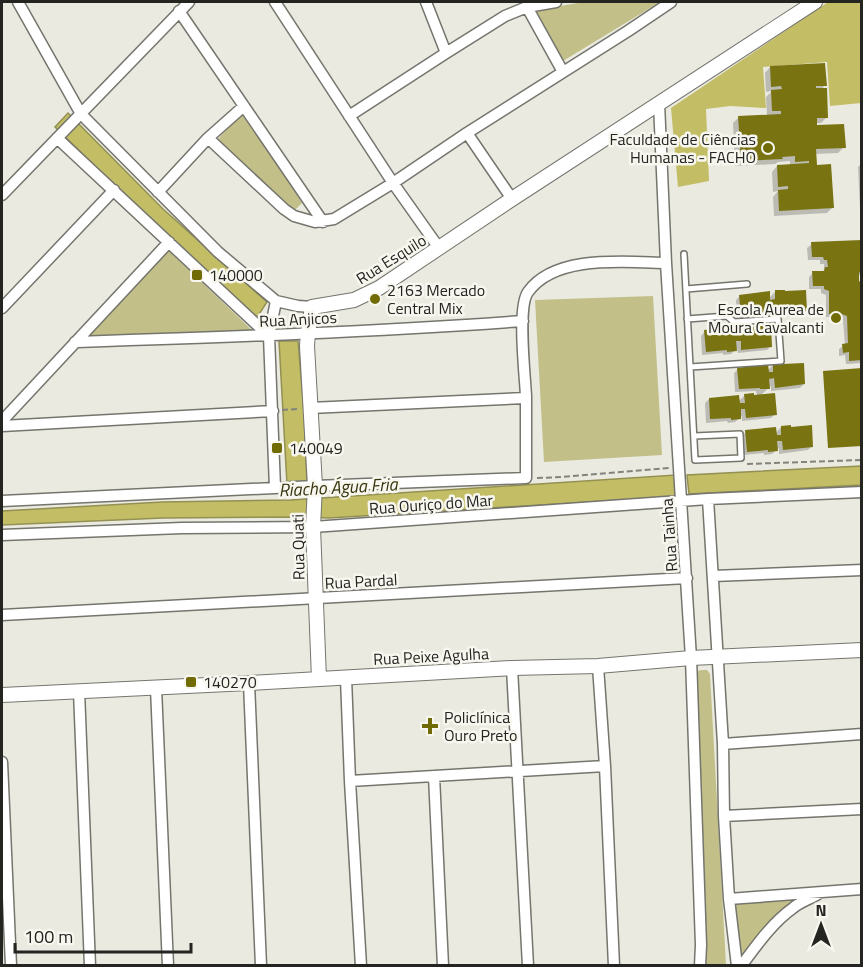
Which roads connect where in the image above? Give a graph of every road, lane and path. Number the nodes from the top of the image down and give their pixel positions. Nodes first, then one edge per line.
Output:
1 (18, 2) edge
2 (189, 2) edge
3 (274, 2) edge
4 (426, 2) edge
5 (556, 2) edge
6 (671, 2) edge
7 (815, 2) edge
8 (526, 7) junction
9 (179, 11) junction
10 (446, 53) junction
11 (563, 72) junction
12 (659, 103) junction
13 (244, 106) junction
14 (80, 115) junction
15 (349, 116) junction
16 (467, 133) junction
17 (59, 136) junction
18 (208, 138) junction
19 (393, 183) junction
20 (114, 190) junction
21 (158, 192) junction
22 (2, 195) edge
23 (512, 199) junction
24 (323, 222) junction
25 (169, 242) junction
26 (439, 248) junction
27 (684, 254) dead end
28 (666, 263) junction
29 (747, 284) dead end
30 (686, 289) junction
31 (276, 301) junction
32 (312, 307) junction
33 (2, 308) edge
34 (687, 319) junction
35 (523, 321) junction
36 (308, 333) junction
37 (269, 336) junction
38 (75, 342) junction
39 (690, 367) junction
40 (674, 381) junction
41 (690, 381) junction
42 (526, 398) junction
43 (308, 408) junction
44 (278, 410) junction
45 (3, 418) edge
46 (694, 436) junction
47 (314, 487) junction
48 (281, 488) junction
49 (861, 492) edge
50 (682, 499) junction
51 (708, 500) junction
52 (2, 501) edge
53 (313, 524) junction
54 (2, 535) edge
55 (861, 570) edge
56 (713, 576) junction
57 (687, 578) junction
58 (315, 598) junction
59 (2, 615) edge
60 (861, 650) edge
61 (717, 657) junction
62 (691, 658) junction
63 (598, 666) junction
64 (512, 668) junction
65 (346, 678) junction
66 (319, 679) junction
67 (249, 684) junction
68 (156, 688) junction
69 (79, 692) junction
70 (2, 695) edge
71 (861, 734) edge
72 (723, 744) junction
73 (2, 762) edge
74 (605, 766) junction
75 (518, 771) junction
76 (434, 776) junction
77 (350, 781) junction
78 (861, 809) edge
79 (723, 816) junction
80 (861, 889) edge
81 (824, 891) junction
82 (729, 899) junction
83 (11, 966) edge
84 (90, 966) edge
85 (168, 966) edge
86 (261, 966) edge
87 (361, 966) edge
88 (443, 966) edge
89 (528, 966) edge
90 (614, 966) edge
91 (700, 966) edge
92 (739, 966) edge

1 - 14 street, Rua Esquilo
2 - 9 street
3 - 15 street
4 - 10 street
5 - 8 street
6 - 11 street
7 - 12 street, Rua Esquilo
8 - 10 street
8 - 11 street
9 - 13 street
9 - 14 street
10 - 15 street
11 - 16 street
12 - 23 street, Rua Esquilo
12 - 28 street, Rua Tainha
13 - 18 street
13 - 24 street
14 - 17 street
14 - 21 street, Rua Esquilo
15 - 19 street
16 - 19 street
16 - 23 street
17 - 20 street
17 - 22 street
18 - 21 street
18 - 24 street
19 - 24 street
19 - 26 street
20 - 25 street
20 - 33 street
21 - 31 street, Rua Esquilo
23 - 26 street, Rua Esquilo
25 - 37 street
25 - 38 street
26 - 32 street, Rua Esquilo
27 - 30 lane
28 - 35 street
28 - 40 street, Rua Tainha
29 - 30 lane
30 - 34 lane
31 - 32 street, Rua Esquilo
31 - 37 street
32 - 36 street, Rua Quati
34 - 39 lane
34 - 39 lane
35 - 36 street, Rua Anjicos
35 - 42 street
36 - 37 street, Rua Anjicos
36 - 43 street, Rua Quati
37 - 38 street, Rua Anjicos
37 - 44 street
38 - 45 street
39 - 41 lane
40 - 41 lane
40 - 50 street, Rua Tainha
41 - 46 lane
42 - 43 street
42 - 47 street, Rua Ouriço do Mar
43 - 44 path
43 - 47 street, Rua Quati
44 - 45 street
44 - 48 street
46 - 46 lane
47 - 48 street, Rua Ouriço do Mar
47 - 53 street, Rua Quati
48 - 52 street, Rua Ouriço do Mar
49 - 51 street, Rua Ouriço do Mar
50 - 51 street, Rua Ouriço do Mar
50 - 53 street, Rua Ouriço do Mar
50 - 57 street, Rua Tainha
51 - 56 street
53 - 54 street, Rua Ouriço do Mar
53 - 58 street, Rua Quati
55 - 56 street
56 - 61 street
57 - 58 street, Rua Pardal
57 - 62 street, Rua Tainha
58 - 59 street, Rua Pardal
58 - 66 street, Rua Quati
60 - 61 street, Rua Peixe Agulha
61 - 62 street, Rua Peixe Agulha
61 - 72 street
62 - 63 street, Rua Peixe Agulha
62 - 91 street, Rua Tainha
63 - 64 street, Rua Peixe Agulha
63 - 74 street
64 - 65 street, Rua Peixe Agulha
64 - 75 street
65 - 66 street, Rua Peixe Agulha
65 - 77 street
66 - 67 street, Rua Peixe Agulha
67 - 68 street, Rua Peixe Agulha
67 - 86 street
68 - 69 street, Rua Peixe Agulha
68 - 85 street
69 - 70 street, Rua Peixe Agulha
69 - 84 street
71 - 72 street
72 - 79 street
73 - 83 street
74 - 75 street
74 - 90 street
75 - 76 street
75 - 89 street
76 - 77 street
76 - 88 street
77 - 87 street
78 - 79 street
79 - 82 street
80 - 81 street
81 - 82 street
81 - 92 street
82 - 92 street

